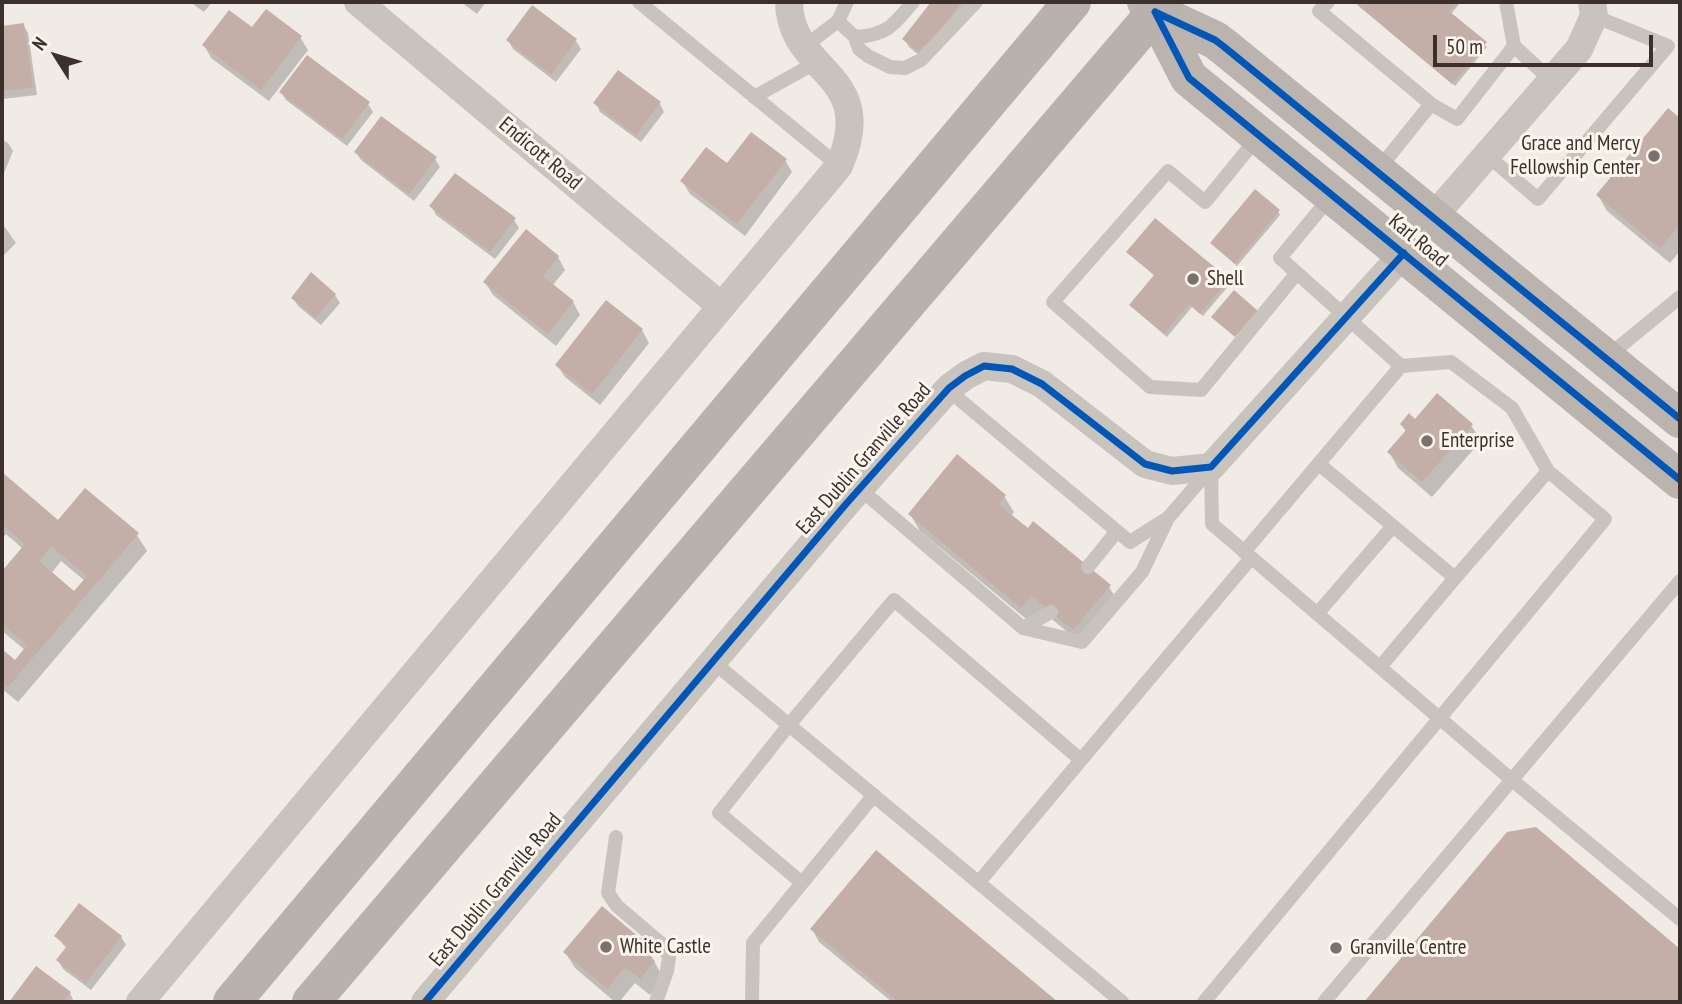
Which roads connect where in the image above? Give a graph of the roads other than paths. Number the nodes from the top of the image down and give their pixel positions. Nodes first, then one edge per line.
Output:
1 (359, 2) edge
2 (639, 2) edge
3 (789, 2) edge
4 (847, 2) edge
5 (913, 2) edge
6 (976, 2) edge
7 (1072, 2) edge
8 (1328, 2) edge
9 (1506, 2) edge
10 (1155, 5) edge
11 (1593, 9) edge
12 (838, 21) junction
13 (855, 37) junction
14 (1514, 46) junction
15 (810, 55) junction
16 (1552, 81) junction
17 (754, 97) junction
18 (1431, 104) junction
19 (1261, 135) junction
20 (1487, 155) junction
21 (839, 166) junction
22 (1377, 171) junction
23 (1332, 194) junction
24 (1433, 217) junction
25 (1404, 253) junction
26 (1297, 273) junction
27 (1680, 297) edge
28 (721, 306) junction
29 (1346, 316) junction
30 (1606, 358) junction
31 (1401, 366) junction
32 (948, 390) junction
33 (1680, 419) edge
34 (1318, 464) junction
35 (1211, 467) junction
36 (1548, 471) junction
37 (1680, 480) edge
38 (860, 489) junction
39 (1168, 518) junction
40 (1393, 526) junction
41 (1117, 531) junction
42 (1248, 555) junction
43 (1088, 567) dead end
44 (1455, 578) junction
45 (1680, 581) edge
46 (1051, 611) dead end
47 (1317, 614) junction
48 (1023, 628) junction
49 (712, 661) junction
50 (1380, 667) junction
51 (1440, 718) junction
52 (789, 725) junction
53 (1081, 760) junction
54 (1512, 780) junction
55 (874, 795) junction
56 (616, 837) dead end
57 (979, 882) junction
58 (802, 883) junction
59 (1680, 919) edge
60 (140, 1002) edge
61 (232, 1002) edge
62 (312, 1002) edge
63 (425, 1002) edge
64 (656, 1002) edge
65 (752, 1002) edge
66 (1122, 1002) edge
67 (1204, 1002) edge
68 (1324, 1002) edge

1 - 28 street, Endicott Road
2 - 17 lane
3 - 15 street
4 - 12 lane
5 - 13 lane
6 - 13 lane
7 - 61 main road
8 - 18 lane
9 - 14 lane
10 - 19 main road, Karl Road
10 - 22 main road, Karl Road
10 - 62 main road
11 - 16 street
11 - 20 lane
12 - 13 lane
12 - 15 lane
14 - 16 lane
14 - 18 lane
15 - 17 lane
15 - 21 street
16 - 20 street
17 - 21 lane
18 - 22 lane
19 - 23 main road, Karl Road
19 - 26 lane
20 - 24 street
21 - 28 street
22 - 24 main road, Karl Road
23 - 25 main road, Karl Road
23 - 26 lane
24 - 30 main road, Karl Road
25 - 29 street
25 - 37 main road, Karl Road
26 - 29 lane
27 - 30 lane
28 - 60 street
29 - 31 lane
29 - 35 street
30 - 33 main road, Karl Road
31 - 34 lane
31 - 36 lane
32 - 35 street, East Dublin Granville Road
32 - 38 street, East Dublin Granville Road
32 - 41 lane
34 - 40 lane
34 - 42 lane
35 - 39 lane
35 - 42 lane
36 - 44 lane
36 - 51 lane
38 - 48 lane
38 - 49 street, East Dublin Granville Road
39 - 41 lane
39 - 48 lane
40 - 44 lane
40 - 47 lane
41 - 43 lane
42 - 47 lane
42 - 53 lane
44 - 50 lane
45 - 54 lane
46 - 48 lane
47 - 50 lane
49 - 52 lane
49 - 63 street, East Dublin Granville Road
50 - 51 lane
51 - 54 lane
51 - 67 lane
52 - 53 lane
52 - 55 lane
52 - 58 lane
53 - 57 lane
54 - 59 lane
54 - 68 lane
55 - 57 lane
55 - 58 lane
56 - 64 lane
57 - 66 lane
58 - 65 lane

